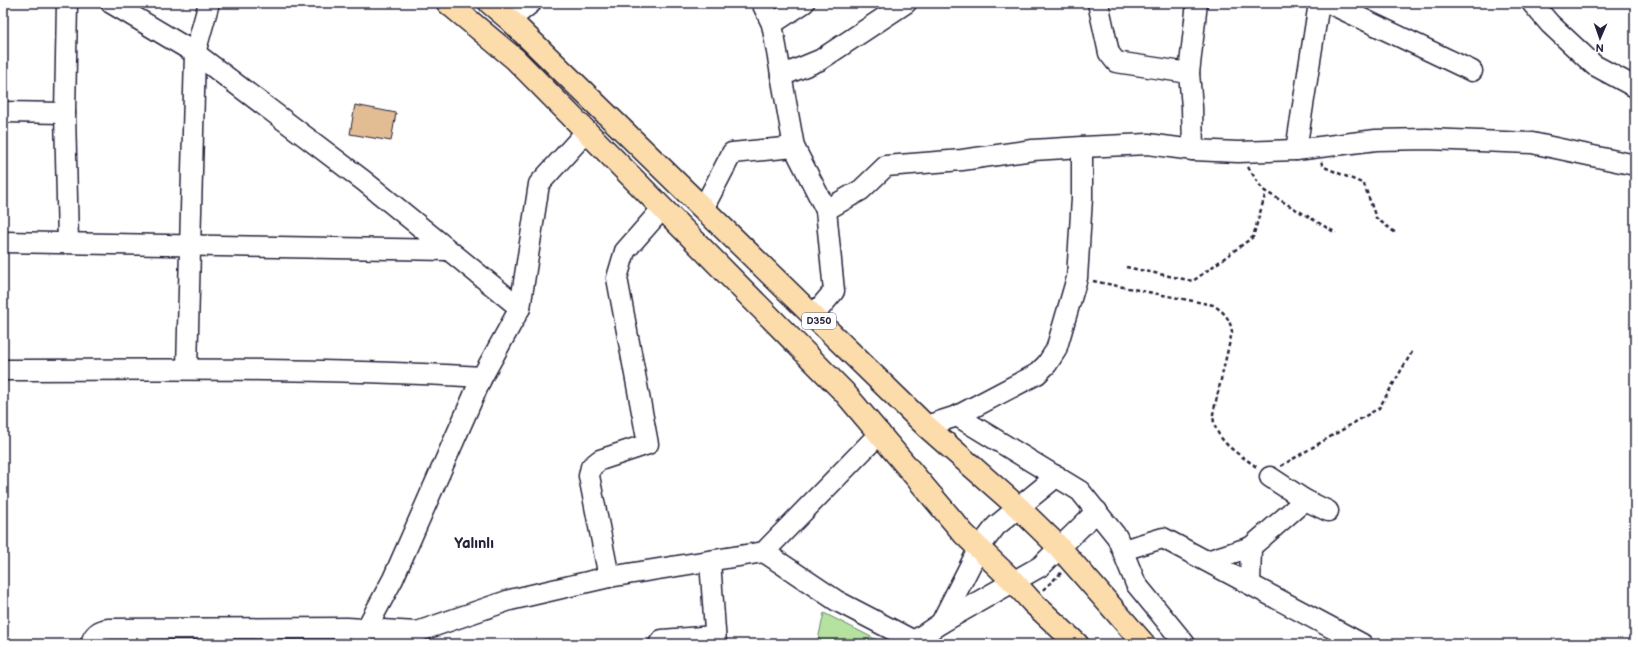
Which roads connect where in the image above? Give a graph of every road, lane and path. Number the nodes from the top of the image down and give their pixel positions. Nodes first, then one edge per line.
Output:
1 (67, 3) edge
2 (111, 3) edge
3 (209, 3) edge
4 (448, 3) edge
5 (490, 3) edge
6 (531, 3) edge
7 (762, 3) edge
8 (804, 3) edge
9 (906, 3) edge
10 (1098, 3) edge
11 (1197, 3) edge
12 (1319, 3) edge
13 (1329, 3) edge
14 (1532, 3) edge
15 (510, 20) junction
16 (772, 24) junction
17 (195, 53) junction
18 (1472, 71) dead end
19 (1190, 73) junction
20 (782, 76) junction
21 (1635, 87) edge
22 (3, 112) edge
23 (65, 113) junction
24 (586, 132) junction
25 (794, 147) junction
26 (1082, 147) junction
27 (1305, 149) junction
28 (1193, 150) junction
29 (1238, 152) junction
30 (1635, 165) edge
31 (1266, 192) junction
32 (704, 208) junction
33 (662, 209) junction
34 (826, 210) junction
35 (1336, 233) dead end
36 (1397, 234) dead end
37 (3, 242) edge
38 (68, 242) junction
39 (190, 245) junction
40 (448, 250) junction
41 (1126, 266) dead end
42 (1077, 278) junction
43 (520, 308) junction
44 (813, 316) junction
45 (1412, 352) dead end
46 (187, 369) junction
47 (3, 370) edge
48 (482, 377) junction
49 (957, 416) junction
50 (926, 426) junction
51 (880, 433) junction
52 (1057, 476) junction
53 (1270, 477) junction
54 (1305, 500) junction
55 (1019, 508) junction
56 (1097, 511) junction
57 (1328, 511) dead end
58 (1251, 547) junction
59 (980, 548) junction
60 (1122, 550) junction
61 (764, 552) junction
62 (1065, 555) junction
63 (710, 561) junction
64 (1207, 561) junction
65 (609, 577) junction
66 (1014, 582) junction
67 (1250, 584) junction
68 (1032, 602) junction
69 (941, 623) junction
70 (418, 632) junction
71 (362, 637) edge
72 (716, 640) edge
73 (91, 644) edge
74 (433, 644) edge
75 (660, 644) edge
76 (1077, 644) edge
77 (1144, 644) edge
78 (1185, 644) edge
79 (1362, 644) edge

1 - 23 street
2 - 17 street
3 - 17 street
4 - 24 highway, D350
5 - 15 highway, D350
6 - 15 street
7 - 16 street
8 - 16 street
9 - 20 street
10 - 19 street
11 - 19 street
12 - 27 street
13 - 18 street
14 - 21 street
15 - 32 highway, D350
16 - 20 street
17 - 39 street
17 - 40 street
19 - 28 street
20 - 25 street
22 - 23 street
23 - 38 street
24 - 33 highway, D350
24 - 43 street
25 - 32 street
25 - 34 street
26 - 28 street
26 - 34 street
26 - 42 street
27 - 29 street
27 - 30 street
27 - 36 path
28 - 29 street
29 - 31 path
31 - 35 path
31 - 41 path
32 - 44 highway, D350
33 - 51 highway, D350
33 - 65 street
34 - 44 street
37 - 38 street
38 - 39 street
39 - 40 street
39 - 46 street
40 - 43 street
42 - 49 street
42 - 53 path
43 - 48 street
44 - 50 highway, D350
45 - 53 path
46 - 47 street
46 - 48 street
48 - 71 street
49 - 50 street
49 - 52 street
50 - 55 highway, D350
51 - 59 highway, D350
51 - 61 street
52 - 55 street
52 - 56 street
53 - 54 street
54 - 57 street
54 - 58 street
55 - 59 street
55 - 62 highway, D350
56 - 60 street
56 - 62 street
58 - 64 street
58 - 67 street
59 - 66 highway, D350
59 - 69 street
60 - 64 street
60 - 78 street
61 - 63 street
61 - 69 street
62 - 66 street
62 - 68 path
62 - 77 highway, D350
63 - 65 street
63 - 72 street
64 - 67 street
65 - 70 street
66 - 68 highway, D350
66 - 69 street
67 - 79 street
68 - 76 highway, D350
70 - 71 street
70 - 74 street
71 - 73 street
72 - 75 street

